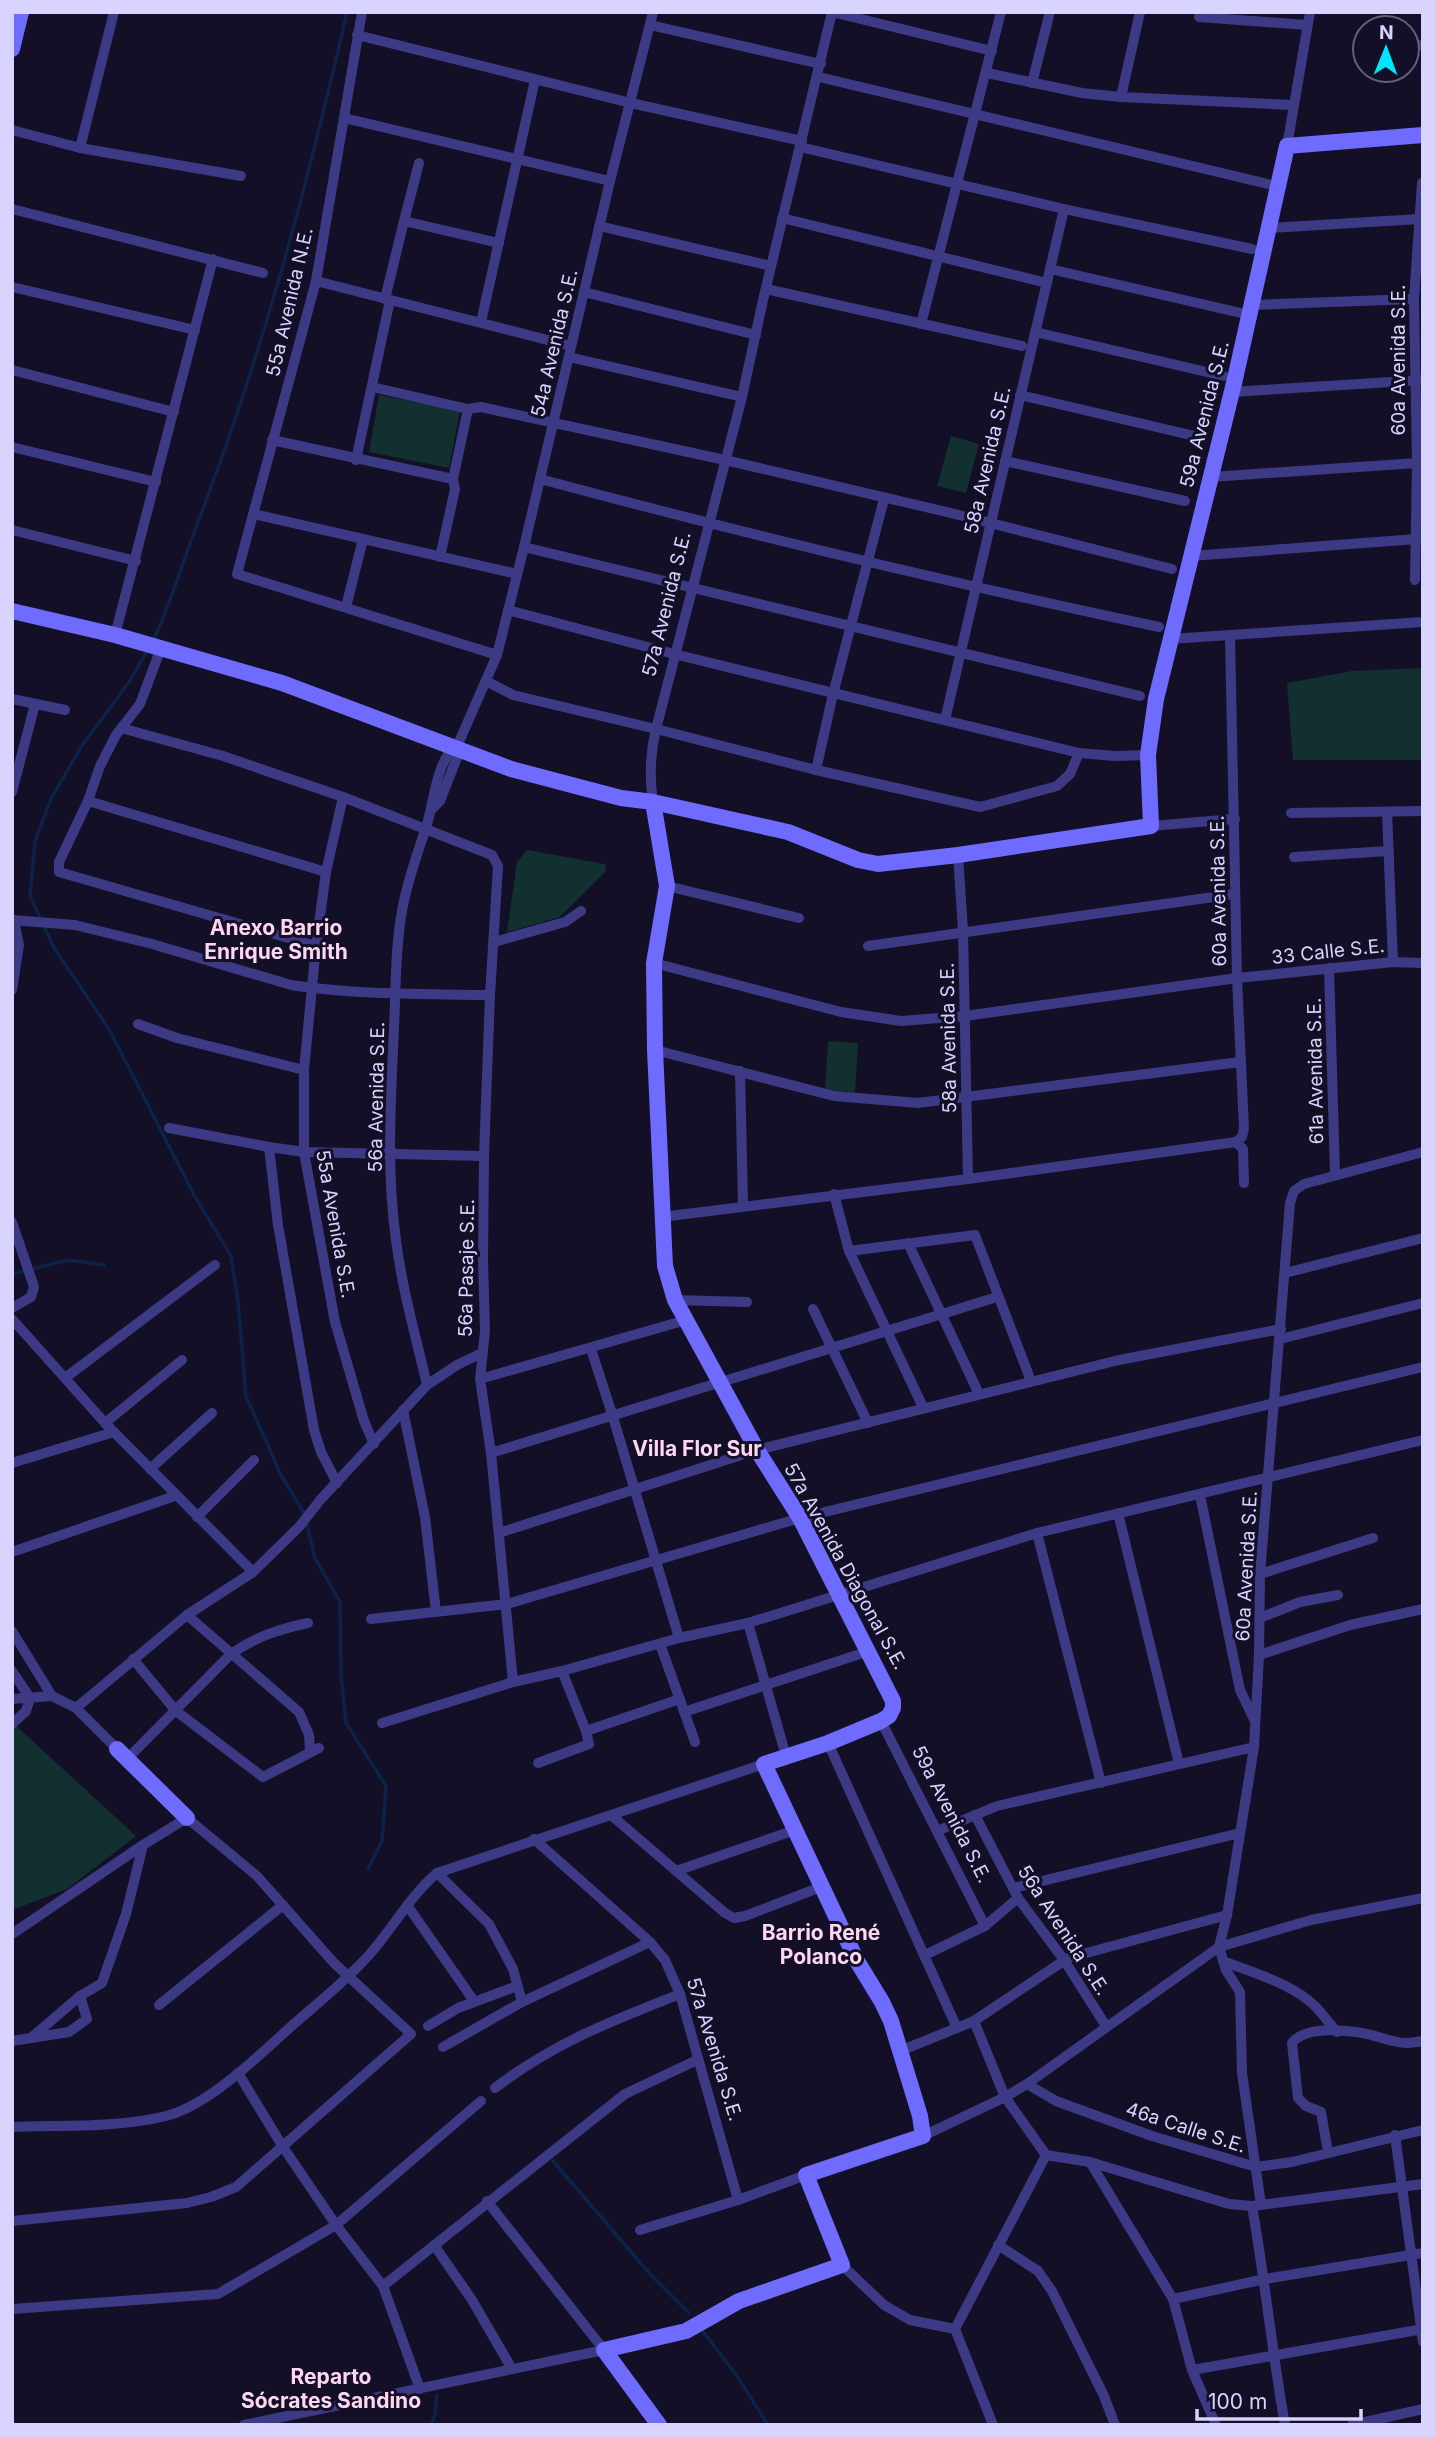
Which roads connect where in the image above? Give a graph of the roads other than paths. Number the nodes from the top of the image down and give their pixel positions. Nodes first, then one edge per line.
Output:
1 (21, 12) edge
2 (114, 12) edge
3 (362, 12) edge
4 (653, 12) edge
5 (832, 12) edge
6 (1001, 12) edge
7 (1050, 12) edge
8 (1140, 12) edge
9 (1310, 12) edge
10 (1199, 17) dead end
11 (650, 25) junction
12 (1307, 25) junction
13 (357, 35) junction
14 (12, 49) edge
15 (992, 51) junction
16 (821, 64) junction
17 (987, 73) junction
18 (819, 77) junction
19 (535, 80) junction
20 (1032, 83) junction
21 (1121, 97) junction
22 (631, 103) junction
23 (1293, 105) junction
24 (975, 114) junction
25 (344, 118) junction
26 (12, 130) edge
27 (1423, 135) edge
28 (801, 144) junction
29 (1287, 146) junction
30 (80, 149) junction
31 (519, 158) junction
32 (419, 163) dead end
33 (241, 176) dead end
34 (610, 181) junction
35 (956, 182) junction
36 (1422, 183) edge
37 (1268, 184) dead end
38 (12, 209) edge
39 (1063, 209) junction
40 (782, 218) junction
41 (1419, 219) junction
42 (404, 221) junction
43 (599, 226) junction
44 (1270, 228) junction
45 (499, 243) junction
46 (1252, 249) dead end
47 (938, 256) junction
48 (213, 259) junction
49 (771, 266) junction
50 (1050, 269) junction
51 (263, 273) dead end
52 (316, 281) junction
53 (1046, 283) junction
54 (12, 288) edge
55 (766, 289) junction
56 (584, 292) junction
57 (388, 299) junction
58 (1414, 299) junction
59 (1247, 309) junction
60 (481, 322) junction
61 (921, 324) junction
62 (195, 330) junction
63 (1035, 331) junction
64 (757, 335) junction
65 (1022, 346) dead end
66 (570, 351) junction
67 (12, 370) edge
68 (1224, 376) dead end
69 (1419, 380) edge
70 (372, 387) junction
71 (1232, 392) junction
72 (1020, 396) junction
73 (742, 397) junction
74 (468, 409) junction
75 (174, 412) junction
76 (553, 424) junction
77 (1203, 438) dead end
78 (272, 440) junction
79 (12, 447) edge
80 (355, 460) junction
81 (725, 460) junction
82 (1005, 461) junction
83 (1417, 463) junction
84 (1211, 477) junction
85 (453, 479) junction
86 (540, 479) junction
87 (156, 482) junction
88 (884, 499) junction
89 (1185, 501) dead end
90 (254, 514) junction
91 (708, 524) junction
92 (989, 524) junction
93 (12, 530) edge
94 (363, 539) junction
95 (1417, 539) junction
96 (524, 547) junction
97 (440, 556) junction
98 (1191, 556) junction
99 (136, 561) junction
100 (868, 562) junction
101 (1172, 569) dead end
102 (517, 574) junction
103 (1415, 580) dead end
104 (692, 587) junction
105 (975, 588) junction
106 (346, 607) junction
107 (508, 610) junction
108 (12, 611) edge
109 (1423, 622) edge
110 (852, 626) junction
111 (1164, 633) junction
112 (115, 635) junction
113 (1230, 636) junction
114 (154, 646) junction
115 (960, 653) junction
116 (674, 654) junction
117 (497, 655) junction
118 (486, 681) junction
119 (833, 694) junction
120 (1140, 695) dead end
121 (12, 699) edge
122 (35, 704) junction
123 (65, 710) dead end
124 (945, 720) junction
125 (121, 728) junction
126 (656, 729) junction
127 (457, 746) junction
128 (1079, 753) junction
129 (1148, 755) junction
130 (816, 770) junction
131 (12, 792) edge
132 (343, 797) junction
133 (88, 801) junction
134 (653, 802) junction
135 (1423, 811) edge
136 (1387, 812) junction
137 (1291, 813) dead end
138 (1235, 819) junction
139 (1151, 826) junction
140 (426, 829) junction
141 (1389, 851) junction
142 (958, 855) junction
143 (1294, 857) dead end
144 (326, 872) junction
145 (667, 886) junction
146 (1235, 894) junction
147 (581, 911) dead end
148 (799, 918) dead end
149 (15, 920) edge
150 (963, 931) junction
151 (494, 942) junction
152 (316, 946) junction
153 (868, 946) dead end
154 (1393, 962) junction
155 (654, 963) junction
156 (1423, 963) edge
157 (1329, 968) junction
158 (1237, 978) junction
159 (314, 988) junction
160 (12, 990) edge
161 (396, 993) junction
162 (490, 995) junction
163 (965, 1016) junction
164 (138, 1024) dead end
165 (655, 1050) junction
166 (1240, 1062) junction
167 (304, 1070) junction
168 (740, 1071) junction
169 (966, 1098) junction
170 (169, 1128) dead end
171 (1236, 1142) junction
172 (269, 1147) junction
173 (304, 1152) junction
174 (1423, 1152) edge
175 (389, 1155) junction
176 (484, 1156) junction
177 (1335, 1174) junction
178 (968, 1179) junction
179 (1244, 1183) dead end
180 (834, 1194) junction
181 (743, 1205) junction
182 (662, 1217) junction
183 (12, 1222) edge
184 (1423, 1238) edge
185 (908, 1243) junction
186 (849, 1251) junction
187 (215, 1265) dead end
188 (1285, 1273) junction
189 (997, 1297) junction
190 (674, 1300) junction
191 (747, 1302) dead end
192 (1423, 1303) edge
193 (12, 1308) edge
194 (813, 1308) dead end
195 (941, 1315) junction
196 (12, 1319) edge
197 (686, 1320) junction
198 (886, 1333) junction
199 (1281, 1334) junction
200 (591, 1349) junction
201 (832, 1349) junction
202 (482, 1353) junction
203 (182, 1360) dead end
204 (1423, 1367) edge
205 (65, 1377) junction
206 (480, 1379) junction
207 (1031, 1381) junction
208 (721, 1384) junction
209 (427, 1385) junction
210 (979, 1394) junction
211 (1274, 1404) junction
212 (923, 1407) junction
213 (403, 1410) junction
214 (212, 1413) dead end
215 (613, 1416) junction
216 (105, 1423) junction
217 (869, 1423) junction
218 (114, 1432) junction
219 (1423, 1440) edge
220 (374, 1444) junction
221 (757, 1450) junction
222 (491, 1453) junction
223 (254, 1460) dead end
224 (12, 1464) edge
225 (150, 1469) junction
226 (1268, 1478) junction
227 (337, 1483) junction
228 (634, 1488) junction
229 (1200, 1494) junction
230 (175, 1496) junction
231 (1118, 1513) junction
232 (197, 1517) junction
233 (800, 1518) junction
234 (499, 1533) junction
235 (1037, 1533) junction
236 (1373, 1538) dead end
237 (12, 1552) edge
238 (655, 1560) junction
239 (253, 1572) junction
240 (1260, 1574) junction
241 (839, 1593) junction
242 (1338, 1595) dead end
243 (507, 1604) junction
244 (1423, 1609) edge
245 (436, 1612) junction
246 (187, 1615) junction
247 (1259, 1618) junction
248 (370, 1619) dead end
249 (308, 1623) dead end
250 (748, 1623) junction
251 (12, 1631) edge
252 (679, 1638) junction
253 (660, 1644) junction
254 (869, 1651) junction
255 (230, 1654) junction
256 (1259, 1655) junction
257 (133, 1659) junction
258 (12, 1671) edge
259 (562, 1671) junction
260 (513, 1682) junction
261 (767, 1686) junction
262 (52, 1696) junction
263 (30, 1698) junction
264 (12, 1699) edge
265 (680, 1699) junction
266 (76, 1708) junction
267 (176, 1711) junction
268 (684, 1712) junction
269 (881, 1721) junction
270 (1255, 1721) junction
271 (382, 1723) dead end
272 (12, 1724) edge
273 (586, 1731) junction
274 (695, 1742) dead end
275 (828, 1743) junction
276 (1254, 1747) junction
277 (122, 1754) junction
278 (786, 1756) junction
279 (538, 1763) dead end
280 (764, 1763) junction
281 (1179, 1764) junction
282 (1101, 1783) junction
283 (611, 1815) junction
284 (975, 1815) junction
285 (187, 1818) junction
286 (795, 1830) junction
287 (937, 1831) junction
288 (1240, 1833) junction
289 (534, 1839) junction
290 (143, 1845) junction
291 (676, 1871) junction
292 (437, 1873) junction
293 (821, 1886) junction
294 (1015, 1893) junction
295 (1423, 1898) edge
296 (407, 1905) junction
297 (283, 1906) junction
298 (1227, 1915) junction
299 (985, 1926) junction
300 (12, 1934) edge
301 (650, 1942) junction
302 (1219, 1947) junction
303 (925, 1955) junction
304 (1064, 1960) junction
305 (1223, 1961) junction
306 (350, 1976) junction
307 (517, 1986) junction
308 (680, 1994) junction
309 (80, 1996) junction
310 (474, 2001) junction
311 (522, 2002) junction
312 (159, 2005) dead end
313 (974, 2021) junction
314 (428, 2026) dead end
315 (1106, 2026) junction
316 (957, 2028) junction
317 (1337, 2032) junction
318 (31, 2038) junction
319 (12, 2041) edge
320 (1423, 2041) edge
321 (443, 2047) dead end
322 (900, 2051) junction
323 (697, 2060) junction
324 (238, 2073) junction
325 (1027, 2084) junction
326 (495, 2088) dead end
327 (1005, 2097) junction
328 (481, 2101) dead end
329 (12, 2127) edge
330 (1423, 2130) edge
331 (1395, 2135) junction
332 (923, 2136) junction
333 (283, 2147) junction
334 (1328, 2152) junction
335 (1046, 2155) junction
336 (1090, 2162) junction
337 (1256, 2167) junction
338 (806, 2175) junction
339 (1423, 2183) edge
340 (1404, 2187) junction
341 (738, 2200) junction
342 (487, 2201) junction
343 (1257, 2206) junction
344 (12, 2221) edge
345 (336, 2225) junction
346 (640, 2230) dead end
347 (434, 2245) junction
348 (998, 2245) junction
349 (1418, 2254) edge
350 (842, 2265) junction
351 (1265, 2279) junction
352 (383, 2286) junction
353 (1172, 2299) junction
354 (12, 2309) edge
355 (955, 2329) junction
356 (1422, 2329) edge
357 (1423, 2342) edge
358 (604, 2350) junction
359 (1273, 2355) junction
360 (512, 2370) junction
361 (1192, 2370) junction
362 (420, 2389) junction
363 (1423, 2409) edge
364 (1358, 2424) edge
365 (244, 2425) edge
366 (659, 2425) edge
367 (993, 2425) edge
368 (1115, 2425) edge
369 (1216, 2425) edge
370 (1285, 2425) edge

1 - 14 street
2 - 30 street
3 - 13 street, 55a Avenida N.E.
4 - 11 street, 54a Avenida S.E.
5 - 15 street
5 - 16 street, 57a Avenida S.E.
6 - 15 street
7 - 20 street
8 - 21 street
9 - 12 street, 59a Avenida S.E.
10 - 12 street
11 - 16 street
11 - 22 street, 54a Avenida S.E.
12 - 23 street, 59a Avenida S.E.
13 - 19 street
13 - 25 street, 55a Avenida N.E.
15 - 17 street
16 - 18 street, 57a Avenida S.E.
17 - 20 street
17 - 24 street
18 - 24 street
18 - 28 street, 57a Avenida S.E.
19 - 22 street
19 - 31 street
20 - 21 street
21 - 23 street
22 - 28 street
22 - 34 street, 54a Avenida S.E.
23 - 29 street, 59a Avenida S.E.
24 - 35 street
24 - 37 street
25 - 31 street
25 - 52 street, 55a Avenida N.E.
26 - 30 street
27 - 29 street
28 - 35 street
28 - 40 street, 57a Avenida S.E.
29 - 44 street, 59a Avenida S.E.
30 - 33 street
31 - 34 street
31 - 45 street
32 - 42 street
34 - 43 street, 54a Avenida S.E.
35 - 39 street
35 - 47 street
36 - 41 street, 60a Avenida S.E.
38 - 48 street
39 - 46 street
39 - 50 street, 58a Avenida S.E.
40 - 47 street
40 - 49 street, 57a Avenida S.E.
41 - 44 street
41 - 58 street, 60a Avenida S.E.
42 - 45 street
42 - 57 street
43 - 49 street
43 - 56 street, 54a Avenida S.E.
44 - 59 street, 59a Avenida S.E.
45 - 60 street
47 - 53 street
47 - 61 street
48 - 51 street
48 - 62 street
49 - 55 street, 57a Avenida S.E.
50 - 53 street, 58a Avenida S.E.
50 - 59 street
52 - 57 street
52 - 78 street, 55a Avenida N.E.
53 - 63 street, 58a Avenida S.E.
54 - 62 street
55 - 61 street
55 - 64 street, 57a Avenida S.E.
56 - 64 street
56 - 66 street, 54a Avenida S.E.
57 - 60 street
57 - 70 street
58 - 59 street
58 - 69 street, 60a Avenida S.E.
59 - 71 street, 59a Avenida S.E.
60 - 66 street
61 - 65 street
62 - 75 street
63 - 68 street
63 - 72 street, 58a Avenida S.E.
64 - 73 street, 57a Avenida S.E.
66 - 73 street
66 - 76 street, 54a Avenida S.E.
67 - 75 street
69 - 71 street
69 - 83 street, 60a Avenida S.E.
70 - 74 street
70 - 80 street
71 - 84 street, 59a Avenida S.E.
72 - 77 street
72 - 82 street, 58a Avenida S.E.
73 - 81 street, 57a Avenida S.E.
74 - 76 street
74 - 85 street
75 - 87 street
76 - 81 street
76 - 86 street, 54a Avenida S.E.
78 - 80 street
78 - 90 street, 55a Avenida N.E.
79 - 87 street
80 - 85 street
81 - 88 street
81 - 91 street, 57a Avenida S.E.
82 - 89 street
82 - 92 street, 58a Avenida S.E.
83 - 84 street
83 - 95 street, 60a Avenida S.E.
84 - 98 street, 59a Avenida S.E.
85 - 97 street
86 - 91 street
86 - 96 street, 54a Avenida S.E.
87 - 99 street
88 - 92 street
88 - 100 street
90 - 94 street
90 - 106 street, 55a Avenida N.E.
91 - 100 street
91 - 104 street, 57a Avenida S.E.
92 - 101 street
92 - 105 street, 58a Avenida S.E.
93 - 99 street
94 - 97 street
94 - 106 street
95 - 98 street
95 - 103 street, 60a Avenida S.E.
96 - 102 street, 54a Avenida S.E.
96 - 104 street
97 - 102 street
98 - 111 street, 59a Avenida S.E.
99 - 112 street
100 - 105 street
100 - 110 street
102 - 107 street, 54a Avenida S.E.
104 - 110 street
104 - 116 street, 57a Avenida S.E.
105 - 111 street
105 - 115 street, 58a Avenida S.E.
106 - 117 street
107 - 116 street
107 - 117 street, 54a Avenida S.E.
108 - 112 street
109 - 113 street
110 - 115 street
110 - 119 street
111 - 113 street
111 - 129 street, 59a Avenida S.E.
112 - 114 street
113 - 138 street, 60a Avenida S.E.
114 - 125 street
114 - 127 street
115 - 120 street
115 - 124 street, 58a Avenida S.E.
116 - 119 street
116 - 126 street, 57a Avenida S.E.
117 - 118 street, 54a Avenida S.E.
118 - 126 street
118 - 127 street, 56a Avenida S.E.
119 - 124 street
119 - 130 street
121 - 122 street
122 - 123 street
122 - 131 street
124 - 128 street
125 - 132 street
125 - 133 street
126 - 130 street
126 - 134 street, 57a Avenida S.E.
127 - 134 street
127 - 140 street, 56a Avenida S.E.
128 - 129 street
128 - 130 street
129 - 139 street, 59a Avenida S.E.
132 - 140 street
132 - 144 street, 55a Avenida S.E.
133 - 144 street
133 - 152 street
134 - 142 street
134 - 145 street, 57a Avenida S.E.
135 - 136 street
136 - 137 street
136 - 141 street
138 - 139 street
138 - 146 street, 60a Avenida S.E.
139 - 142 street
140 - 151 street, 56a Pasaje S.E.
140 - 161 street, 56a Avenida S.E.
141 - 143 street
141 - 154 street
142 - 150 street, 58a Avenida S.E.
144 - 152 street, 55a Avenida S.E.
145 - 148 street
145 - 155 street, 57a Avenida S.E.
146 - 150 street
146 - 158 street, 60a Avenida S.E.
147 - 151 street
149 - 159 street
149 - 160 street
150 - 153 street
150 - 163 street, 58a Avenida S.E.
151 - 162 street, 56a Pasaje S.E.
152 - 159 street, 55a Avenida S.E.
154 - 156 street, 33 Calle S.E.
154 - 157 street, 33 Calle S.E.
155 - 163 street, 33 Calle S.E.
155 - 165 street, 57a Avenida S.E.
157 - 158 street, 33 Calle S.E.
157 - 177 street, 61a Avenida S.E.
158 - 163 street, 33 Calle S.E.
158 - 166 street, 60a Avenida S.E.
159 - 161 street
159 - 167 street, 55a Avenida S.E.
161 - 162 street
161 - 175 street, 56a Avenida S.E.
162 - 176 street, 56a Pasaje S.E.
163 - 169 street, 58a Avenida S.E.
164 - 167 street
165 - 168 street
165 - 182 street, 57a Avenida S.E.
166 - 169 street
166 - 171 street, 60a Avenida S.E.
167 - 173 street, 55a Avenida S.E.
168 - 169 street
168 - 181 street
169 - 178 street, 58a Avenida S.E.
170 - 172 street
171 - 178 street
171 - 179 street
172 - 173 street
172 - 227 street
173 - 175 street
173 - 220 street, 55a Avenida S.E.
174 - 177 street
175 - 176 street
175 - 209 street, 56a Avenida S.E.
176 - 202 street, 56a Pasaje S.E.
177 - 188 street, 60a Avenida S.E.
178 - 180 street
180 - 181 street
180 - 186 street
181 - 182 street
182 - 190 street, 57a Avenida Diagonal S.E.
183 - 193 street
184 - 188 street
185 - 186 street
185 - 189 street
185 - 195 street
186 - 198 street
187 - 205 street
188 - 199 street, 60a Avenida S.E.
189 - 195 street
189 - 207 street
190 - 191 street
190 - 197 street, 57a Avenida Diagonal S.E.
192 - 199 street
194 - 201 street
195 - 198 street
195 - 210 street
196 - 205 street
197 - 200 street
197 - 208 street, 57a Avenida Diagonal S.E.
198 - 201 street
198 - 212 street
199 - 207 street
199 - 211 street, 60a Avenida S.E.
200 - 206 street
200 - 215 street
201 - 208 street
201 - 217 street
202 - 206 street, 56a Pasaje S.E.
202 - 209 street
203 - 216 street
204 - 211 street
205 - 216 street
206 - 222 street, 56a Pasaje S.E.
207 - 210 street
208 - 215 street
208 - 221 street, 57a Avenida Diagonal S.E.
209 - 213 street
210 - 212 street
211 - 226 street, 60a Avenida S.E.
211 - 233 street
212 - 217 street
213 - 220 street
213 - 245 street
214 - 225 street
215 - 222 street
215 - 228 street
216 - 218 street
217 - 221 street
218 - 224 street
218 - 225 street
219 - 226 street
220 - 227 street
221 - 228 street
221 - 233 street, 57a Avenida Diagonal S.E.
222 - 234 street, 56a Pasaje S.E.
223 - 232 street
225 - 230 street
226 - 229 street
226 - 240 street, 60a Avenida S.E.
227 - 239 street
228 - 234 street
228 - 238 street
229 - 231 street
229 - 270 street
230 - 232 street
230 - 237 street
231 - 235 street
231 - 281 street
232 - 239 street
233 - 238 street
233 - 241 street, 57a Avenida Diagonal S.E.
234 - 243 street, 56a Pasaje S.E.
235 - 241 street
235 - 282 street
236 - 240 street
238 - 243 street
238 - 252 street
239 - 246 street
240 - 247 street, 60a Avenida S.E.
241 - 250 street
241 - 254 street, 57a Avenida Diagonal S.E.
242 - 247 street
243 - 245 street
243 - 260 street, 56a Pasaje S.E.
244 - 256 street
245 - 248 street
246 - 255 street
246 - 257 street
247 - 256 street, 60a Avenida S.E.
249 - 255 street
250 - 252 street
250 - 261 street
251 - 262 street
252 - 253 street
253 - 259 street
253 - 265 street
254 - 261 street
254 - 269 street, 57a Avenida Diagonal S.E.
255 - 267 street
255 - 267 street
256 - 270 street, 60a Avenida S.E.
257 - 266 street
257 - 267 street
258 - 263 street
259 - 260 street
259 - 273 street
260 - 271 street
261 - 268 street
261 - 278 street
262 - 263 street
262 - 266 street
263 - 264 street
263 - 272 street
265 - 268 street
265 - 273 street
266 - 277 street
267 - 277 street
268 - 274 street
269 - 275 street
269 - 287 street, 59a Avenida S.E.
270 - 276 street, 60a Avenida S.E.
273 - 279 street
275 - 278 street
275 - 303 street
276 - 281 street
276 - 288 street, 60a Avenida S.E.
277 - 285 street
278 - 280 street
280 - 283 street
280 - 286 street
281 - 282 street
282 - 284 street
283 - 289 street
283 - 291 street
284 - 287 street
284 - 294 street, 56a Avenida S.E.
285 - 290 street
285 - 297 street
286 - 291 street
286 - 293 street
287 - 299 street, 59a Avenida S.E.
288 - 294 street
288 - 298 street, 60a Avenida S.E.
289 - 292 street
289 - 301 street, 57a Avenida S.E.
290 - 300 street
290 - 309 street
291 - 293 street
292 - 296 street
292 - 307 street
293 - 322 street
294 - 299 street
294 - 304 street, 56a Avenida S.E.
295 - 302 street
296 - 306 street
296 - 310 street
297 - 306 street
297 - 312 street
298 - 302 street, 60a Avenida S.E.
298 - 304 street
299 - 303 street
301 - 308 street, 57a Avenida S.E.
301 - 311 street
302 - 305 street
302 - 315 street
303 - 316 street
304 - 313 street
304 - 315 street, 56a Avenida S.E.
305 - 317 street
305 - 337 street
306 - 324 street
306 - 333 street
307 - 310 street
307 - 311 street
308 - 323 street, 57a Avenida S.E.
308 - 326 street
309 - 318 street
309 - 318 street
310 - 314 street
311 - 321 street
313 - 316 street
313 - 327 street
315 - 325 street
316 - 322 street
317 - 320 street
317 - 334 street
318 - 319 street
322 - 332 street
323 - 341 street, 57a Avenida S.E.
323 - 342 street
324 - 329 street
324 - 333 street
325 - 327 street
325 - 337 street, 46a Calle S.E.
327 - 332 street
327 - 335 street
328 - 345 street
330 - 331 street, 46a Calle S.E.
331 - 334 street, 46a Calle S.E.
331 - 340 street
332 - 338 street
333 - 344 street
333 - 345 street
334 - 337 street, 46a Calle S.E.
335 - 336 street
335 - 348 street
336 - 343 street
336 - 353 street
337 - 343 street
338 - 341 street
338 - 350 street
339 - 340 street
340 - 343 street
340 - 349 street
341 - 346 street
342 - 347 street
342 - 358 street
343 - 351 street
345 - 352 street
345 - 354 street
347 - 352 street
347 - 360 street
348 - 355 street
348 - 368 street
349 - 351 street
349 - 356 street
350 - 355 street
350 - 358 street
351 - 353 street
351 - 359 street
352 - 362 street
353 - 361 street
355 - 367 street
356 - 357 street
356 - 359 street
358 - 360 street
358 - 366 street
359 - 361 street
359 - 370 street
360 - 362 street
361 - 369 street
362 - 365 street
363 - 364 street

